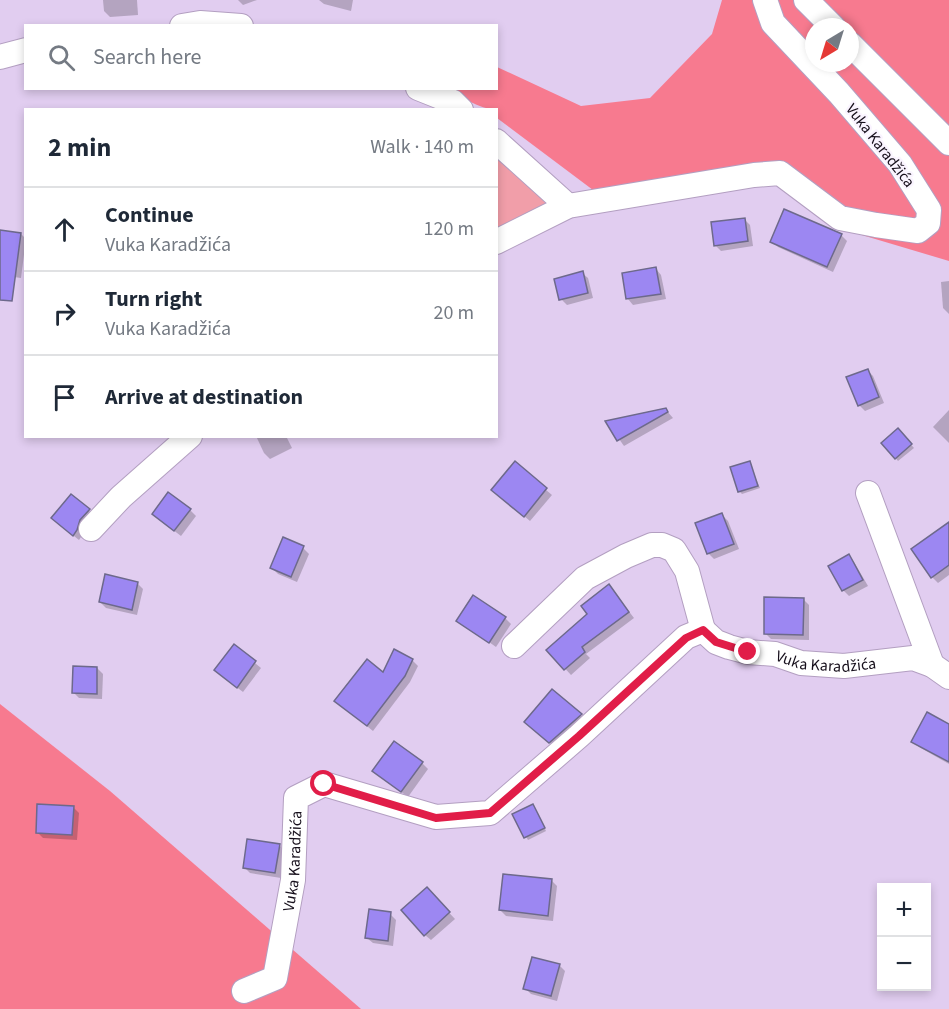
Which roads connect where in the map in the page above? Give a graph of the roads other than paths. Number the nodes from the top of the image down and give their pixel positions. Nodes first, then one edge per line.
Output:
1 (765, 0) edge
2 (806, 0) edge
3 (824, 18) edge
4 (194, 24) edge
5 (214, 24) edge
6 (24, 51) edge
7 (859, 53) edge
8 (0, 57) edge
9 (423, 90) edge
10 (459, 108) edge
11 (949, 142) edge
12 (498, 143) edge
13 (568, 206) junction
14 (498, 241) edge
15 (188, 438) edge
16 (868, 493) dead end
17 (90, 529) dead end
18 (703, 630) junction
19 (514, 646) dead end
20 (941, 671) edge
21 (244, 991) dead end

1 - 13 street, Vuka Karadžića
2 - 3 street
4 - 5 street
6 - 8 street
7 - 11 street
9 - 10 street
12 - 13 street
13 - 14 street, Vuka Karadžića
15 - 17 street
16 - 20 street
18 - 19 street
18 - 20 street, Vuka Karadžića
18 - 21 street, Vuka Karadžića

